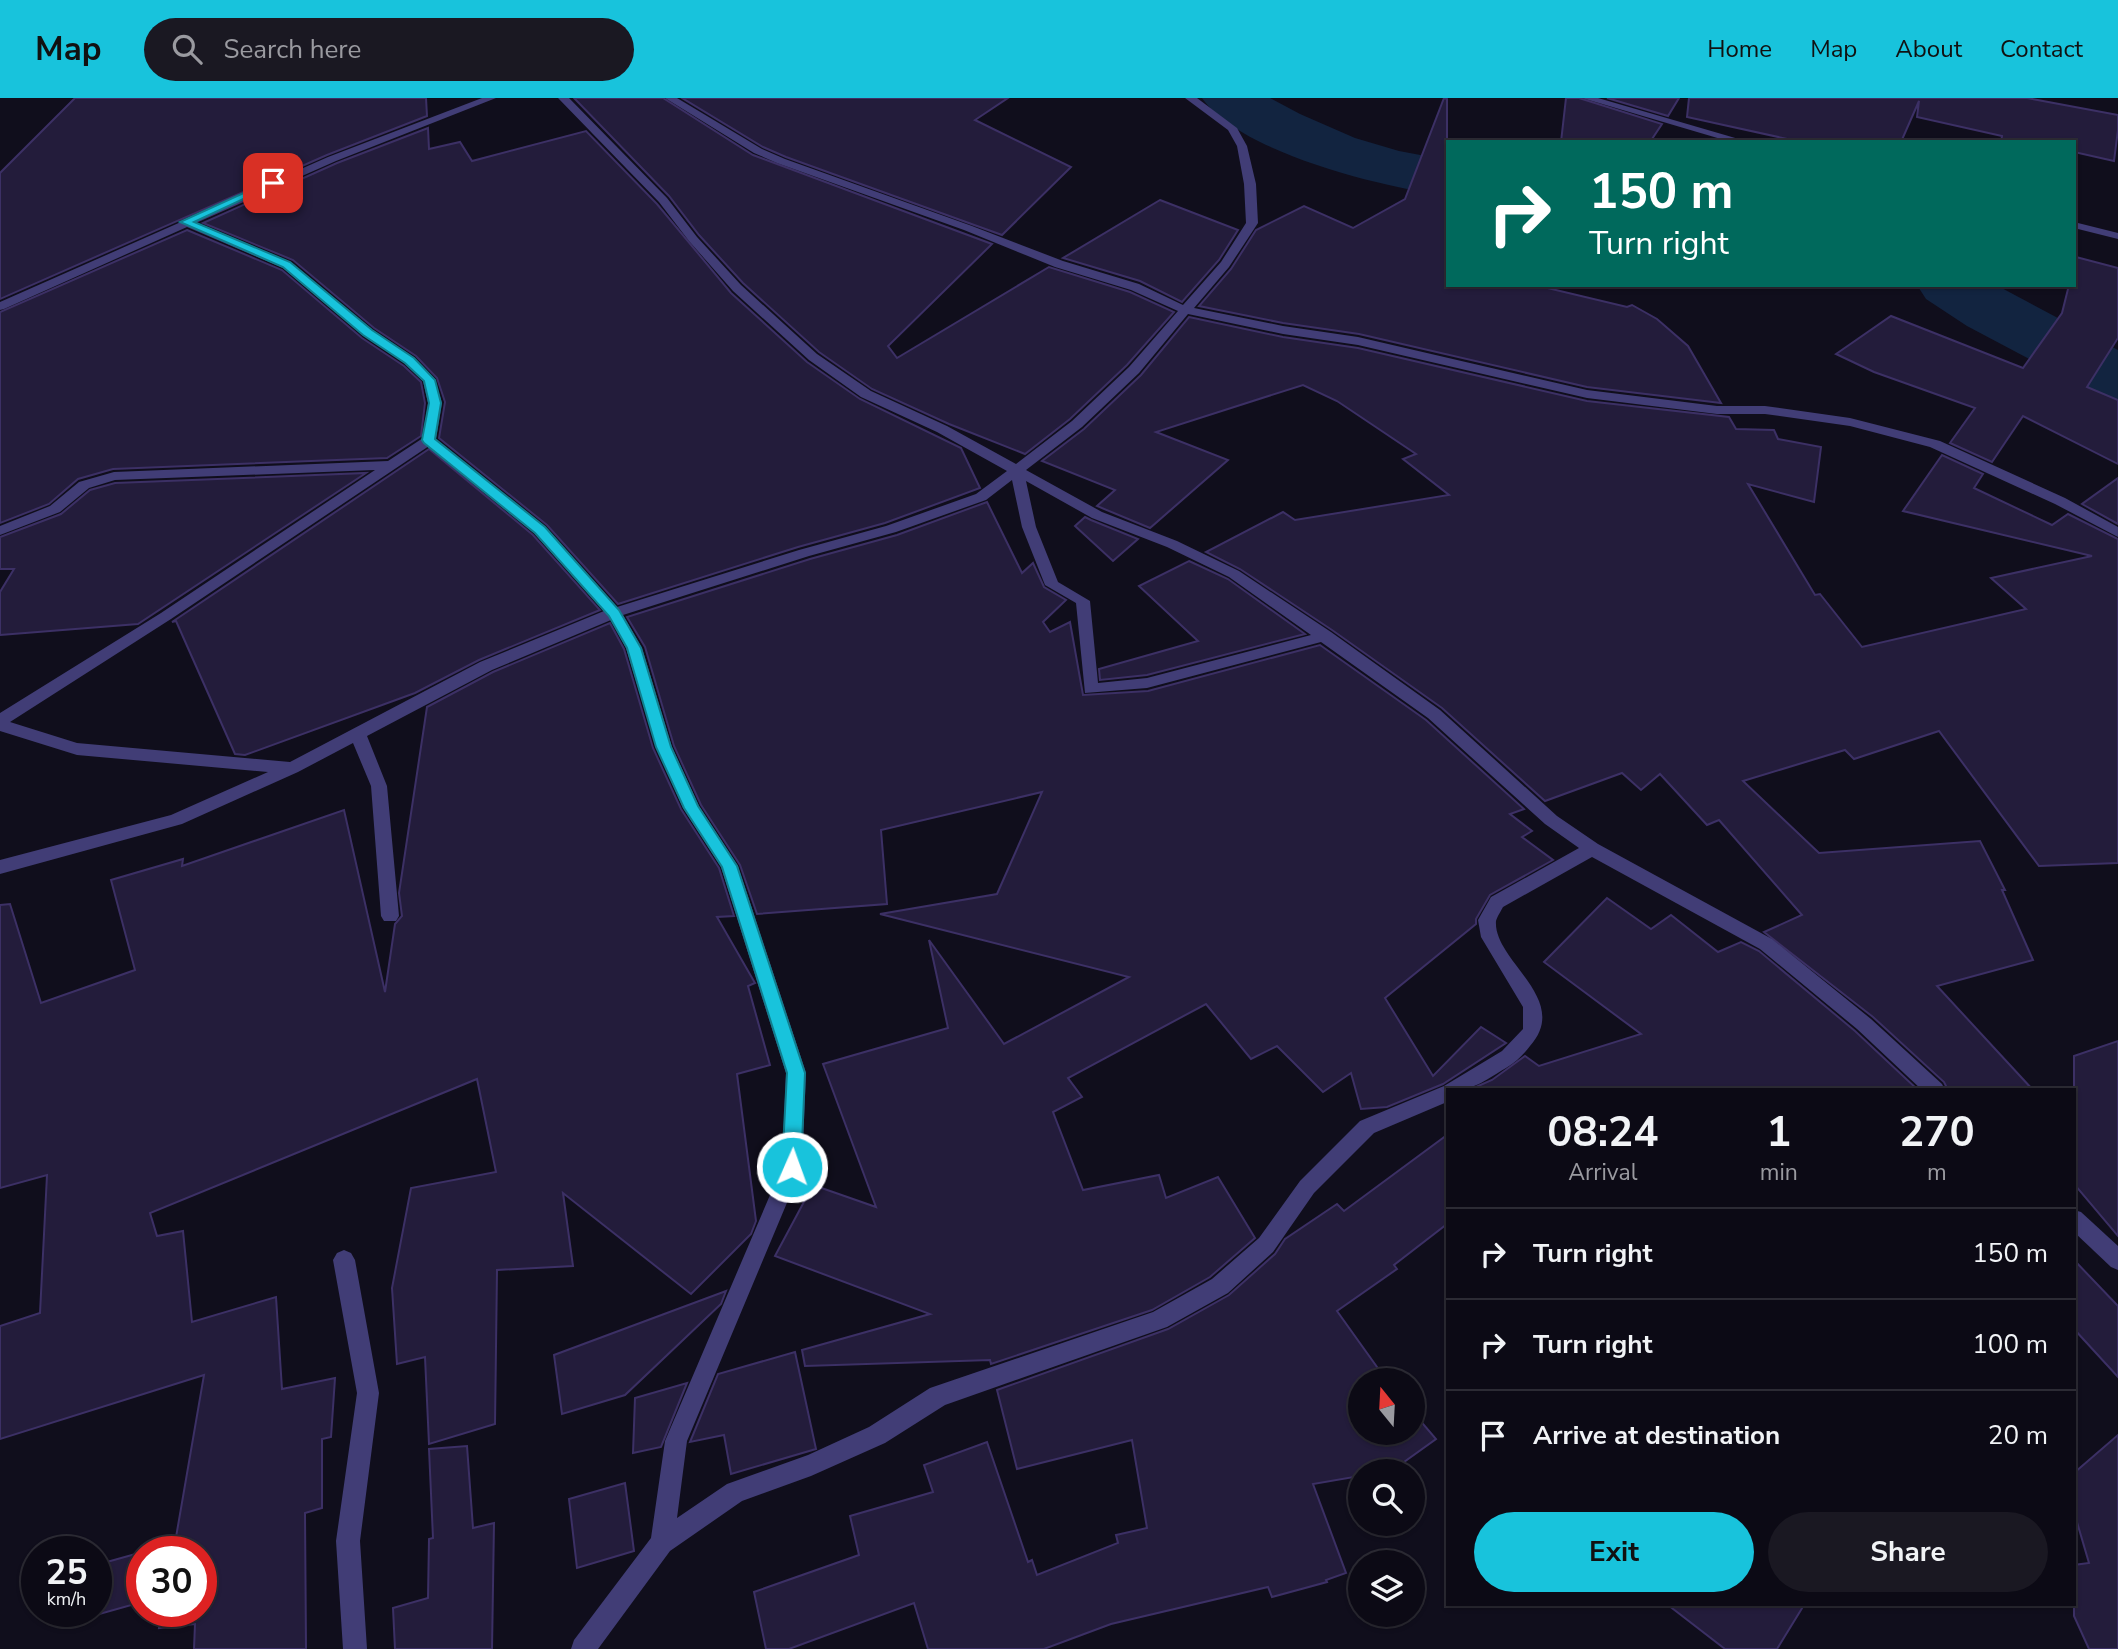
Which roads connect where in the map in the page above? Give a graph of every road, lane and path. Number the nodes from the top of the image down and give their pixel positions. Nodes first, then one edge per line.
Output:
1 (491, 98) edge
2 (563, 98) edge
3 (670, 98) edge
4 (1190, 98) edge
5 (1587, 98) edge
6 (1737, 140) edge
7 (185, 222) junction
8 (2076, 226) edge
9 (2118, 236) edge
10 (0, 306) edge
11 (1185, 310) junction
12 (429, 440) junction
13 (388, 465) junction
14 (1016, 468) junction
15 (0, 530) edge
16 (2118, 533) edge
17 (614, 613) junction
18 (1326, 636) junction
19 (0, 723) edge
20 (358, 734) junction
21 (292, 768) junction
22 (1592, 849) junction
23 (0, 867) edge
24 (390, 916) dead end
25 (1456, 1088) edge
26 (1933, 1088) edge
27 (1446, 1093) edge
28 (2076, 1221) edge
29 (344, 1260) dead end
30 (2118, 1260) edge
31 (662, 1542) junction
32 (355, 1649) edge
33 (583, 1649) edge

1 - 7 street
2 - 14 street
3 - 11 street
4 - 11 street
5 - 6 street
7 - 10 street
7 - 12 street
8 - 9 street
11 - 14 street
11 - 16 street
12 - 13 street
12 - 17 street
13 - 15 street
13 - 19 street
14 - 17 street
14 - 18 street
14 - 18 street
17 - 20 street
17 - 31 street
18 - 22 street
19 - 21 street
20 - 21 street
20 - 24 street
21 - 23 street
22 - 25 street
22 - 26 street
27 - 31 street
28 - 30 street
29 - 32 street
31 - 33 street

